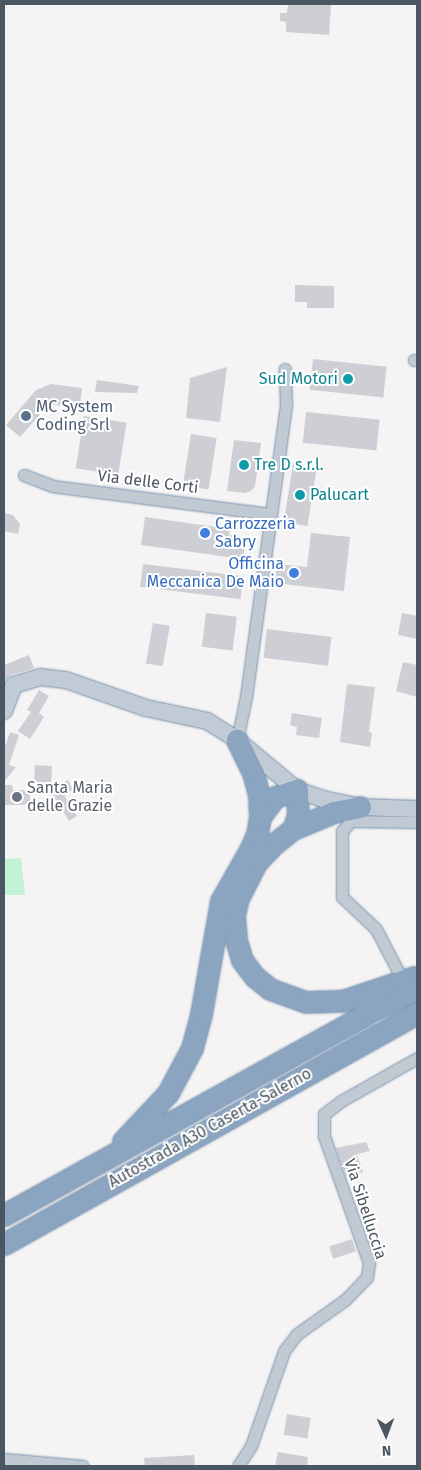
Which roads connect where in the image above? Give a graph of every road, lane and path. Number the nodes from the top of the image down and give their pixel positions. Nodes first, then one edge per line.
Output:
1 (285, 368) dead end
2 (24, 476) dead end
3 (270, 514) junction
4 (7, 689) edge
5 (4, 711) edge
6 (237, 740) junction
7 (297, 790) junction
8 (360, 807) junction
9 (417, 809) edge
10 (260, 817) junction
11 (417, 822) edge
12 (293, 829) junction
13 (412, 980) edge
14 (417, 1013) edge
15 (417, 1019) edge
16 (392, 1026) junction
17 (417, 1058) edge
18 (110, 1154) junction
19 (4, 1215) edge
20 (4, 1244) edge
21 (4, 1459) edge
22 (83, 1466) edge
23 (238, 1466) edge

1 - 3 street
2 - 3 street, Via delle Corti
3 - 6 street
4 - 5 street
4 - 6 street
6 - 7 street
6 - 10 highway
7 - 8 street
7 - 10 highway
7 - 12 highway
8 - 9 street
8 - 12 highway
10 - 18 highway
11 - 13 street
12 - 13 highway
13 - 18 highway, Autostrada A30 Caserta-Salerno
14 - 16 highway, Autostrada A30 Caserta-Salerno
15 - 16 highway
16 - 20 highway, Autostrada A30 Caserta-Salerno
17 - 23 street, Via Sibelluccia
18 - 19 highway, Autostrada A30 Caserta-Salerno
21 - 22 street

